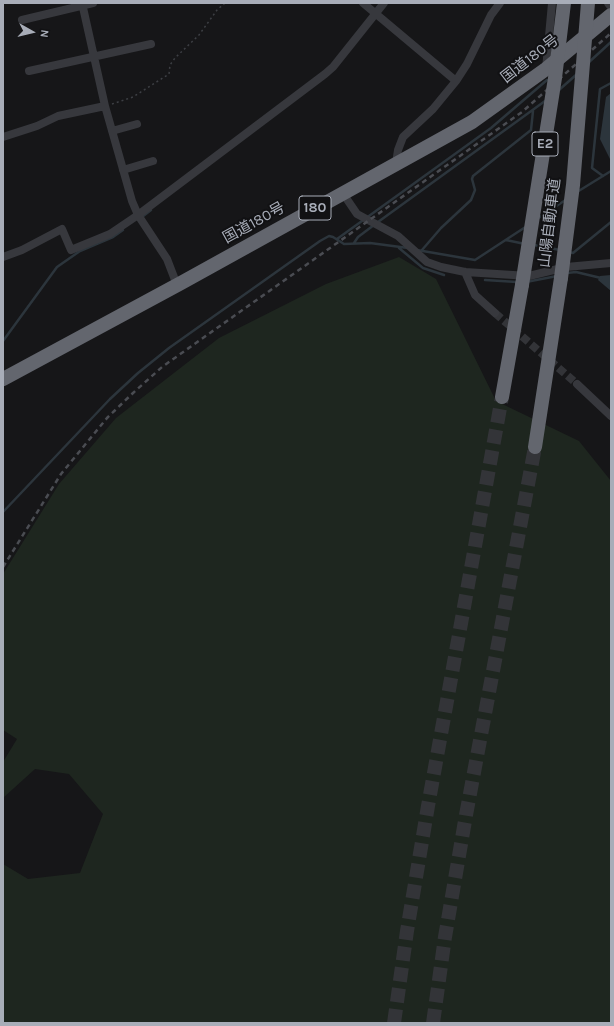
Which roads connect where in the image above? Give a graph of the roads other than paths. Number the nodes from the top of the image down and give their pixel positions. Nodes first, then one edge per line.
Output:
1 (93, 3) edge
2 (363, 3) edge
3 (384, 3) edge
4 (500, 3) edge
5 (552, 3) edge
6 (564, 3) edge
7 (588, 3) edge
8 (608, 3) edge
9 (82, 4) edge
10 (611, 6) edge
11 (375, 13) junction
12 (611, 15) edge
13 (22, 20) dead end
14 (151, 44) dead end
15 (94, 57) junction
16 (546, 69) junction
17 (29, 71) dead end
18 (456, 81) junction
19 (105, 106) junction
20 (137, 124) dead end
21 (112, 131) junction
22 (3, 137) edge
23 (153, 161) dead end
24 (396, 163) junction
25 (123, 170) junction
26 (342, 192) junction
27 (140, 217) junction
28 (3, 257) edge
29 (611, 263) edge
30 (465, 272) junction
31 (177, 285) junction
32 (495, 313) tunnel mouth
33 (3, 378) edge
34 (577, 384) tunnel mouth
35 (502, 397) tunnel mouth
36 (611, 416) edge
37 (535, 446) tunnel mouth

1 - 9 street
2 - 11 street
3 - 11 street
4 - 18 street
5 - 16 street
6 - 35 highway, 山陽自動車道 / E2, bridge
7 - 37 highway, 山陽自動車道 / E2, bridge
8 - 10 street
9 - 13 street
9 - 15 street
11 - 18 street
11 - 27 street
12 - 16 highway, 国道180号 / 180
14 - 15 street
15 - 17 street
15 - 19 street
16 - 24 highway, 国道180号 / 180
18 - 24 street
19 - 21 street
19 - 22 street
20 - 21 street
21 - 25 street
23 - 25 street
24 - 26 highway, 国道180号 / 180
25 - 27 street
26 - 30 street
26 - 31 highway, 国道180号 / 180
27 - 28 street
27 - 31 street
29 - 30 street
30 - 32 street
31 - 33 highway, 国道180号 / 180
34 - 36 street

